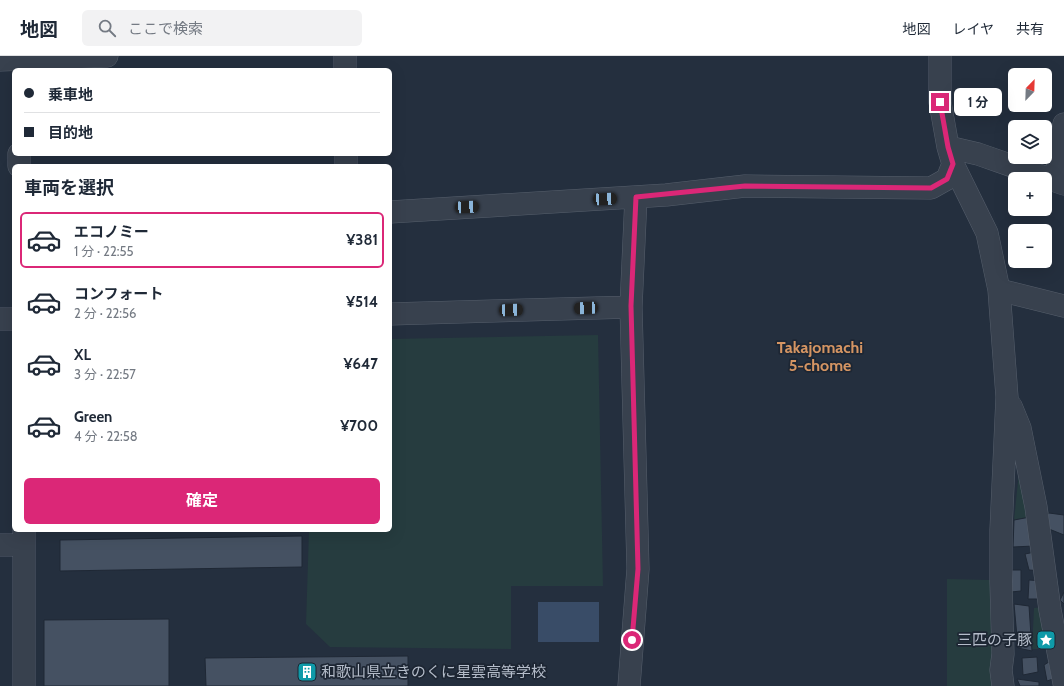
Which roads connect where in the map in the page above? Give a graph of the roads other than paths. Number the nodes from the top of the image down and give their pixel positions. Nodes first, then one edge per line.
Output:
1 (107, 56) edge
2 (345, 56) edge
3 (940, 56) edge
4 (13, 61) edge
5 (345, 68) edge
6 (1064, 124) edge
7 (951, 156) junction
8 (1060, 182) edge
9 (636, 197) junction
10 (392, 212) edge
11 (999, 290) junction
12 (631, 306) junction
13 (1064, 306) edge
14 (392, 314) edge
15 (0, 319) edge
16 (12, 319) edge
17 (1007, 397) junction
18 (24, 538) edge
19 (0, 545) edge
20 (1064, 683) edge
21 (24, 686) edge
22 (629, 686) edge
23 (1003, 686) edge

1 - 4 street
2 - 5 street
3 - 7 street
6 - 8 street
7 - 8 street
7 - 9 street
7 - 11 street
9 - 10 street
9 - 12 street
11 - 13 street
11 - 17 street
12 - 14 street
12 - 22 street
15 - 16 street
17 - 20 street
17 - 23 street
18 - 19 street
18 - 21 street

